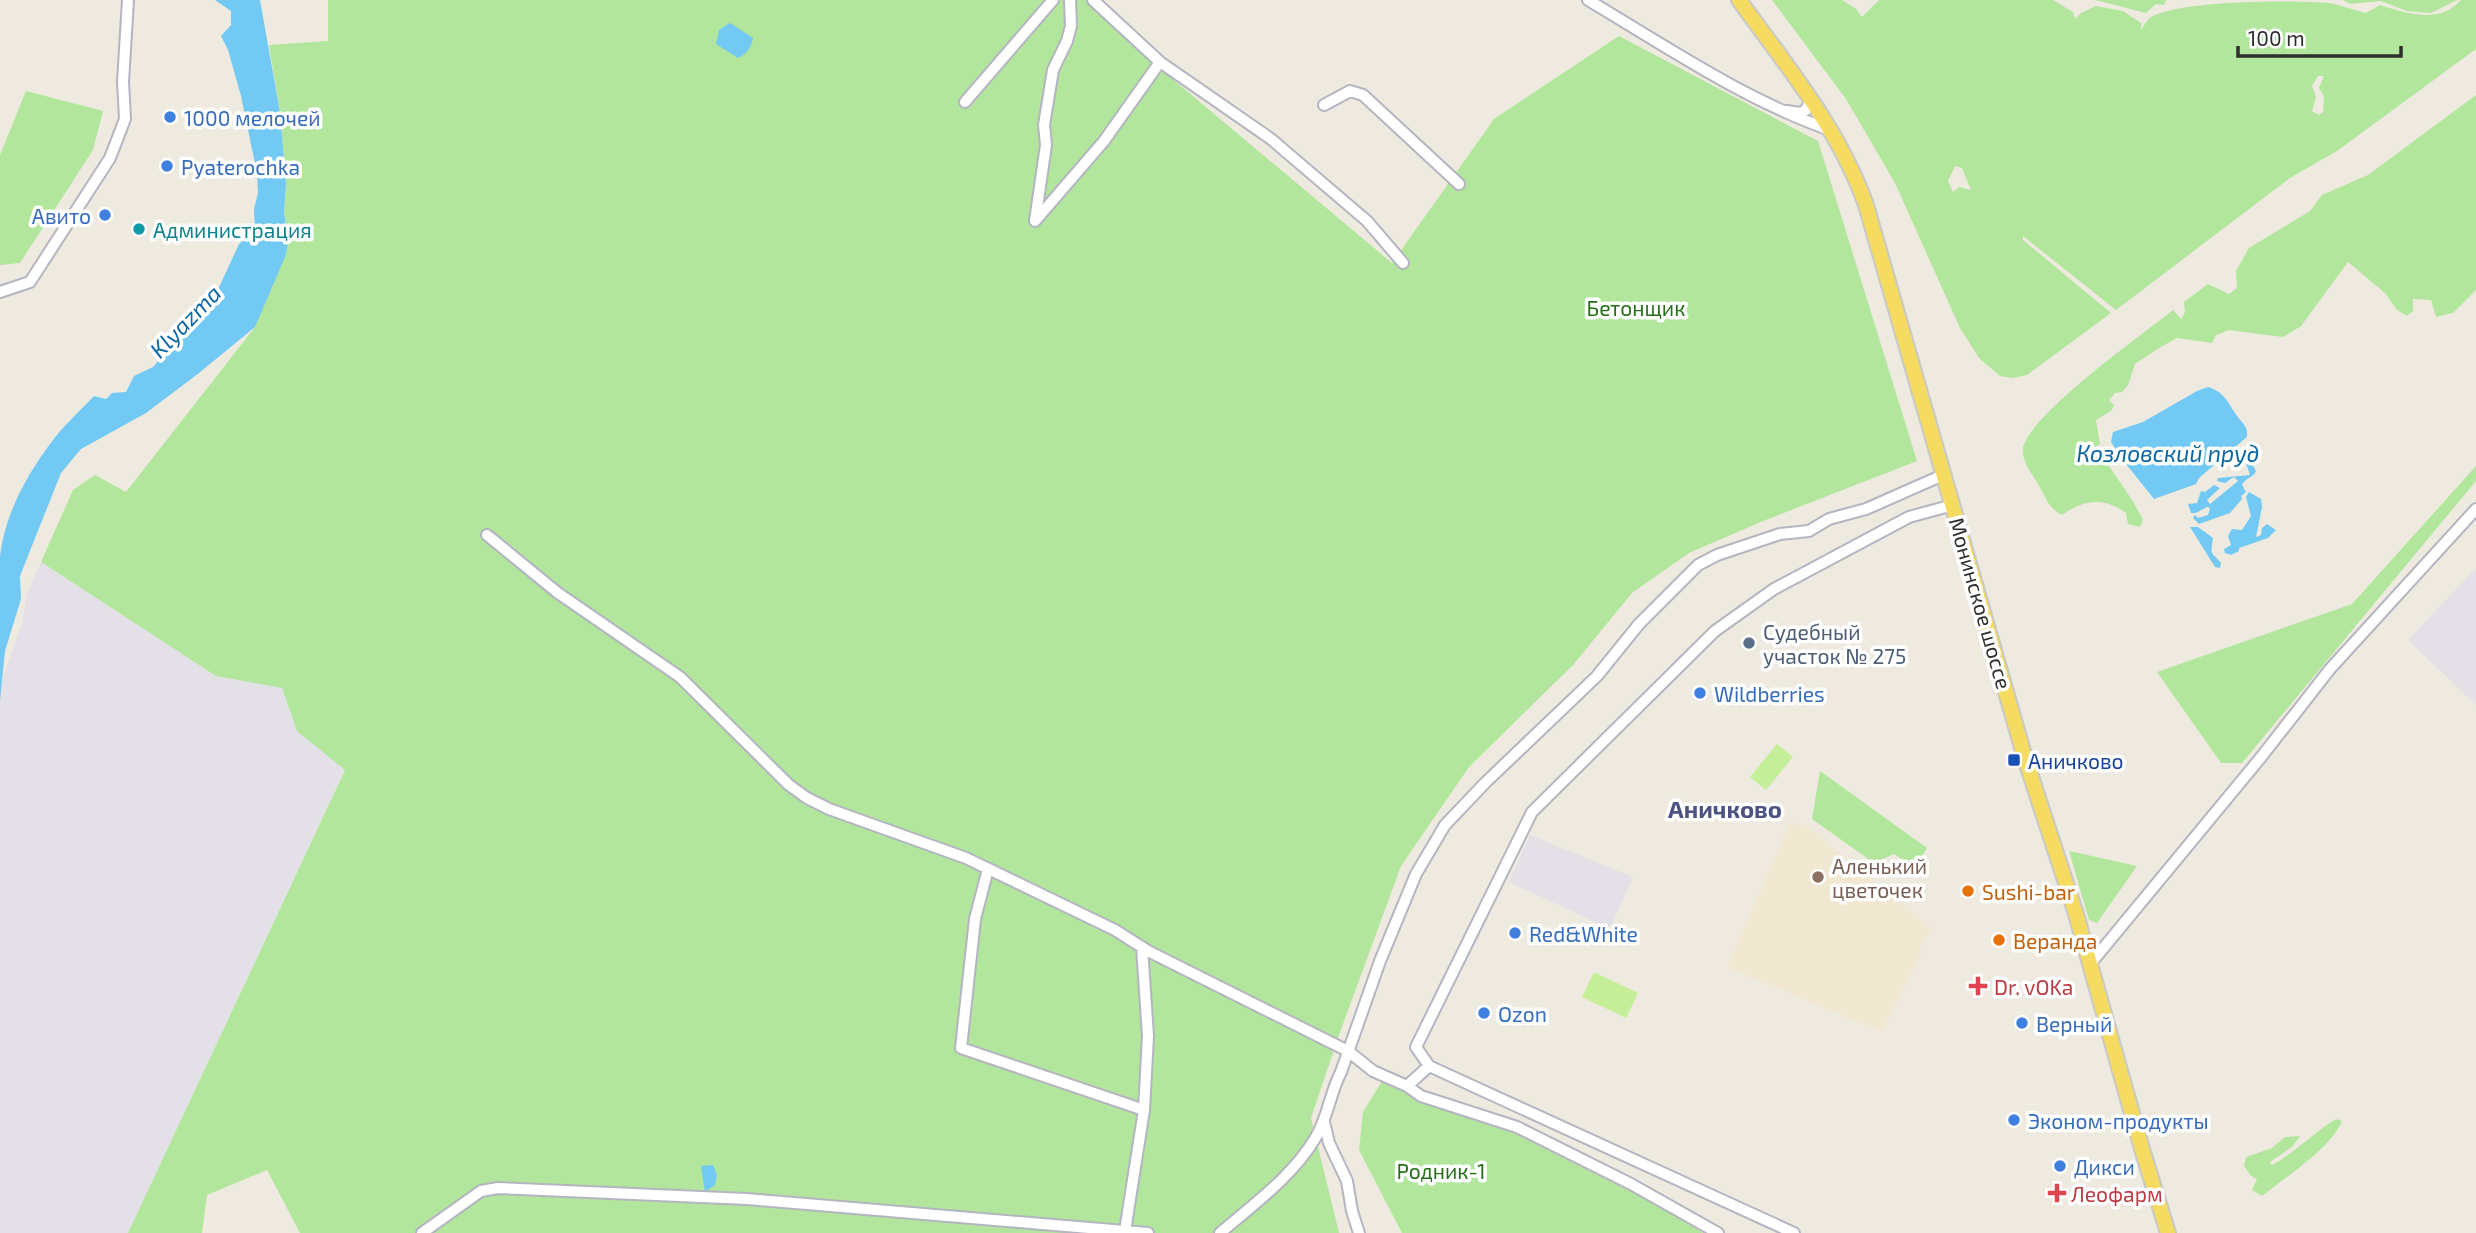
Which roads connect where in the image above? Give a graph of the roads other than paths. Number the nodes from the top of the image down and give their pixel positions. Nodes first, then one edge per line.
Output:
1 (128, 0) edge
2 (1053, 0) edge
3 (1070, 0) edge
4 (1093, 0) edge
5 (1588, 0) edge
6 (1739, 0) edge
7 (1160, 62) junction
8 (1811, 99) junction
9 (965, 102) dead end
10 (1324, 105) dead end
11 (1779, 110) junction
12 (1833, 131) junction
13 (1459, 184) dead end
14 (1403, 263) dead end
15 (0, 292) edge
16 (1943, 475) junction
17 (1953, 505) junction
18 (2476, 509) edge
19 (487, 535) dead end
20 (988, 869) junction
21 (1142, 947) junction
22 (2091, 963) junction
23 (1348, 1051) junction
24 (1429, 1066) junction
25 (1407, 1086) junction
26 (1144, 1110) junction
27 (1324, 1122) junction
28 (1125, 1231) junction
29 (422, 1233) edge
30 (1148, 1233) edge
31 (1220, 1233) edge
32 (1359, 1233) edge
33 (1718, 1233) edge
34 (1794, 1233) edge
35 (2168, 1233) edge

1 - 15 street
2 - 9 street
3 - 7 street
4 - 7 street
5 - 11 street
6 - 8 main road, Монинское шоссе
7 - 14 street
8 - 11 street
8 - 12 main road, Монинское шоссе
10 - 13 street
11 - 12 street
12 - 16 main road, Монинское шоссе
16 - 17 main road, Монинское шоссе
16 - 23 street
17 - 22 main road, Монинское шоссе
17 - 24 street
18 - 22 street
19 - 20 street
20 - 21 street
20 - 26 street
21 - 23 street
21 - 26 street
22 - 35 main road, Монинское шоссе
23 - 25 street
23 - 27 street
24 - 25 street
24 - 34 street
25 - 33 street
26 - 28 street
27 - 31 street
27 - 32 street
28 - 29 street
28 - 30 street

